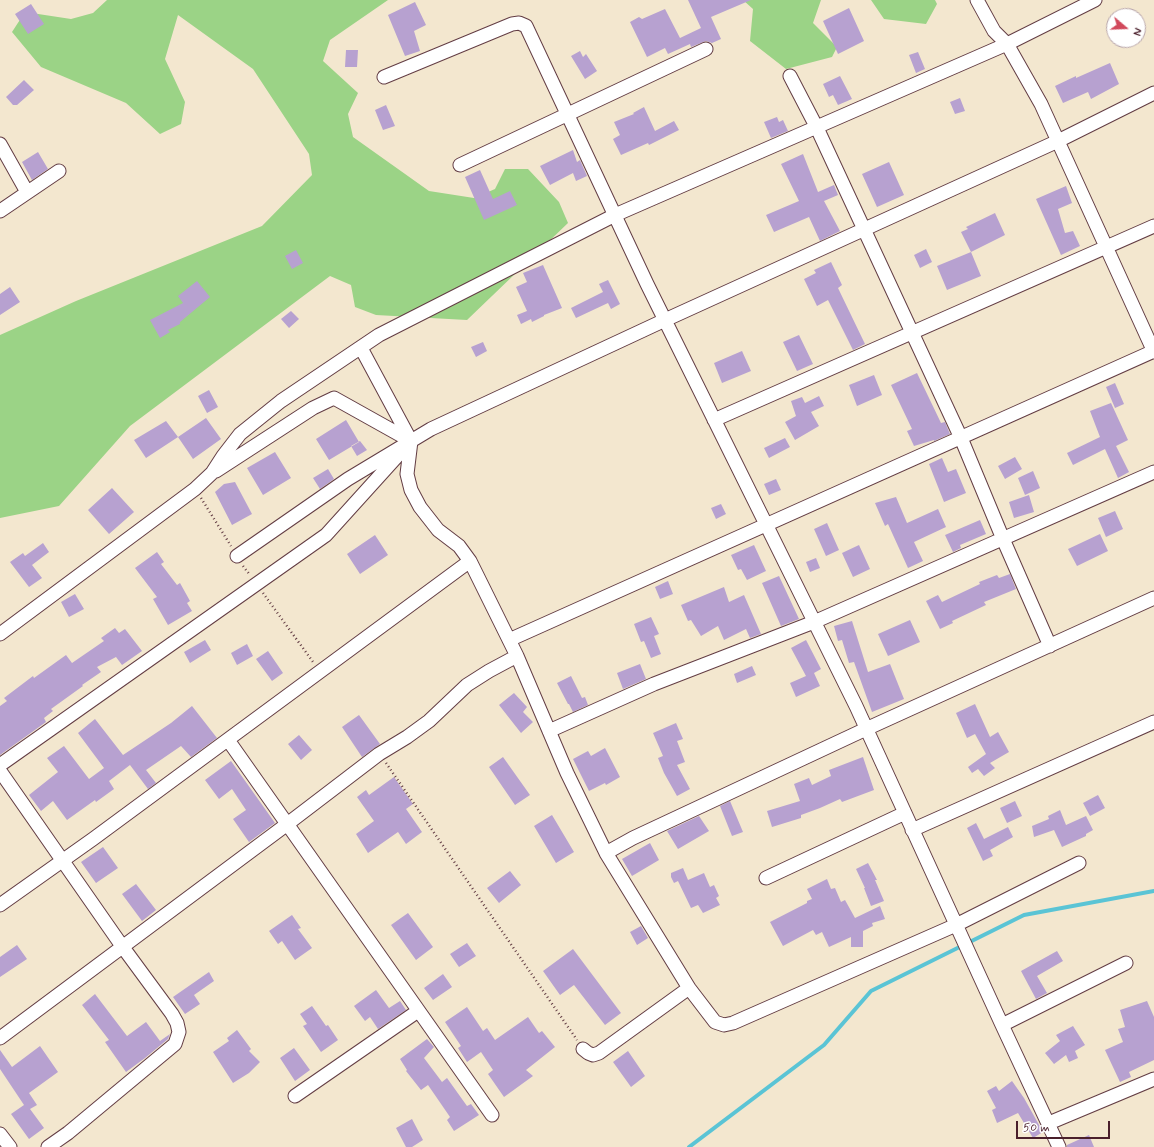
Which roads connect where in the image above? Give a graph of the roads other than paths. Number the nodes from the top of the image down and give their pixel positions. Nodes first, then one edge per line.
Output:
1 (977, 0) edge
2 (1095, 0) edge
3 (1007, 44) junction
4 (706, 49) dead end
5 (790, 76) dead end
6 (384, 77) dead end
7 (1154, 93) edge
8 (567, 114) junction
9 (817, 128) junction
10 (1058, 140) junction
11 (0, 144) edge
12 (460, 165) dead end
13 (58, 171) dead end
14 (28, 192) junction
15 (0, 211) edge
16 (615, 215) junction
17 (1154, 226) edge
18 (863, 229) junction
19 (1105, 247) junction
20 (665, 320) junction
21 (912, 333) junction
22 (361, 348) junction
23 (1154, 351) edge
24 (714, 420) junction
25 (961, 438) junction
26 (411, 441) junction
27 (1154, 472) edge
28 (212, 473) junction
29 (766, 525) junction
30 (1003, 539) junction
31 (237, 556) dead end
32 (470, 561) junction
33 (1154, 598) edge
34 (814, 622) junction
35 (0, 634) edge
36 (509, 640) junction
37 (1050, 646) junction
38 (517, 656) junction
39 (1154, 722) edge
40 (866, 729) junction
41 (549, 732) junction
42 (228, 740) junction
43 (0, 765) edge
44 (0, 771) edge
45 (905, 814) junction
46 (286, 825) junction
47 (912, 830) junction
48 (606, 853) junction
49 (62, 861) junction
50 (1079, 863) dead end
51 (766, 878) dead end
52 (0, 905) edge
53 (956, 925) junction
54 (122, 946) junction
55 (1126, 962) dead end
56 (689, 988) junction
57 (418, 1011) junction
58 (1002, 1025) junction
59 (0, 1038) edge
60 (583, 1049) road end
61 (1154, 1080) edge
62 (295, 1096) dead end
63 (492, 1115) dead end
64 (1049, 1123) junction
65 (0, 1134) edge
66 (10, 1147) edge
67 (48, 1147) edge
68 (1059, 1147) edge

1 - 3 street
2 - 3 street
3 - 9 street
3 - 10 street
4 - 8 street
5 - 9 street
6 - 8 street
7 - 10 street
8 - 12 street
8 - 16 street
9 - 16 street
9 - 18 street
10 - 18 street
10 - 19 street
11 - 14 street
13 - 14 street
14 - 15 street
16 - 20 street
16 - 22 street
17 - 19 street
18 - 20 street
18 - 21 street
19 - 21 street
19 - 23 street
20 - 24 street
20 - 26 street
21 - 24 street
21 - 25 street
22 - 26 street
22 - 28 street
23 - 25 street
24 - 29 street
25 - 29 street
25 - 30 street
26 - 28 street
26 - 31 street
26 - 32 street
26 - 43 street
27 - 30 street
28 - 35 street
29 - 34 street
29 - 36 street
30 - 34 street
30 - 37 street
32 - 36 street
32 - 42 street
33 - 37 street
34 - 40 street
34 - 41 street
36 - 38 street
37 - 40 street
38 - 41 street
38 - 46 street
39 - 47 street
40 - 45 street
40 - 48 street
41 - 48 street
42 - 46 street
42 - 49 street
44 - 49 street
45 - 47 street
45 - 51 street
46 - 54 street
46 - 57 street
47 - 53 street
48 - 56 street
49 - 52 street
49 - 54 street
50 - 53 street
53 - 56 street
53 - 58 street
54 - 59 street
54 - 67 street
55 - 58 street
56 - 60 street
57 - 62 street
57 - 63 street
58 - 64 street
61 - 64 street
64 - 68 street
65 - 66 street

